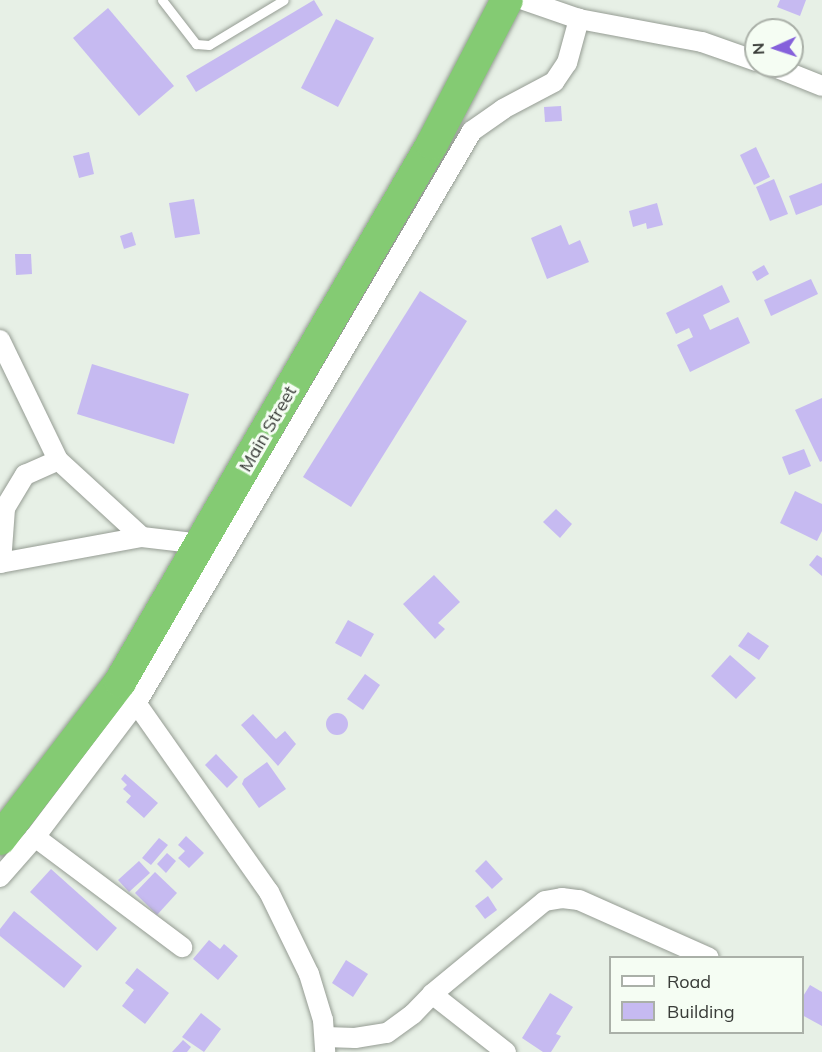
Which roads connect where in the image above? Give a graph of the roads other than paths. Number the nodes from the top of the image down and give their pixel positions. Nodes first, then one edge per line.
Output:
1 (162, 0) edge
2 (284, 0) edge
3 (507, 0) edge
4 (524, 0) edge
5 (579, 19) junction
6 (744, 57) edge
7 (802, 78) edge
8 (822, 86) edge
9 (0, 340) edge
10 (58, 460) junction
11 (142, 537) junction
12 (202, 544) junction
13 (1, 563) edge
14 (128, 692) junction
15 (35, 837) junction
16 (0, 839) edge
17 (0, 877) edge
18 (182, 947) dead end
19 (707, 956) edge
20 (432, 994) junction
21 (325, 1045) edge
22 (506, 1052) edge

1 - 2 lane
3 - 12 highway, Main Street
4 - 5 street
5 - 6 street
5 - 14 street
7 - 8 street
9 - 10 street
10 - 11 street
10 - 13 street
11 - 12 street
11 - 13 street
12 - 14 highway, Main Street
14 - 15 street
14 - 16 highway, Main Street
14 - 21 street
15 - 17 street
15 - 18 street
19 - 20 street
20 - 21 street
20 - 22 street

